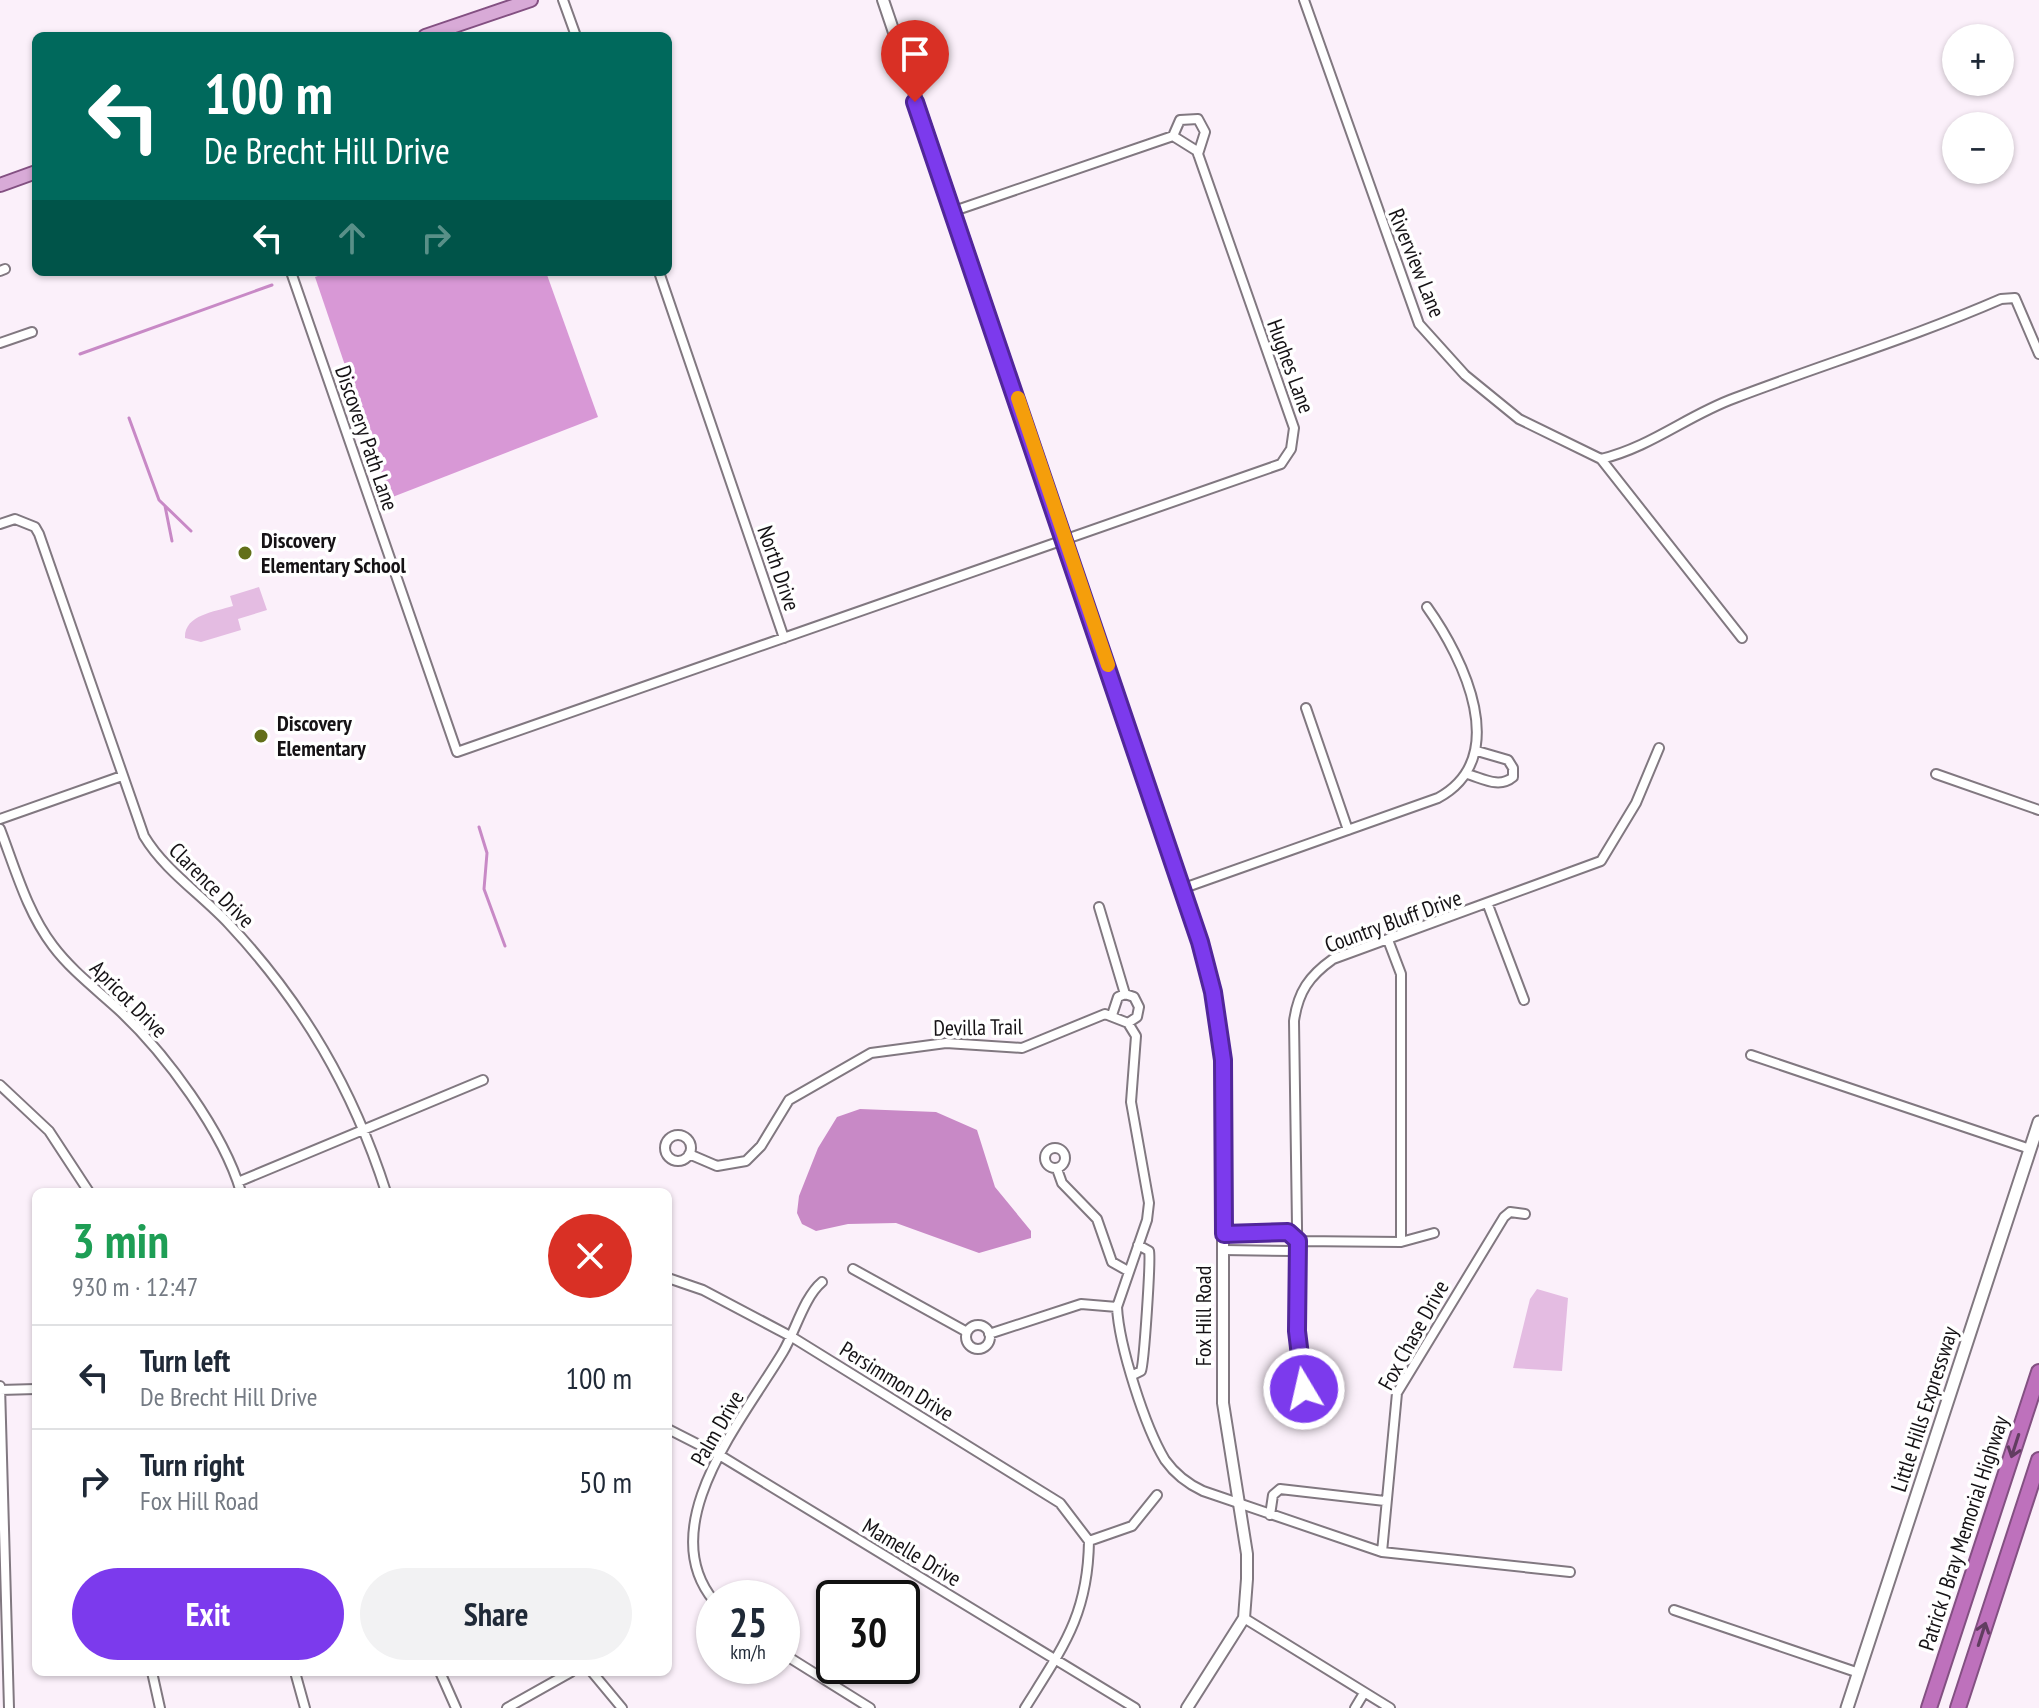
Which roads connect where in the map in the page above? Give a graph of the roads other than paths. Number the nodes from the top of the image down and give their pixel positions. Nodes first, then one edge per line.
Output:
1 (531, 0) edge
2 (563, 0) edge
3 (883, 0) edge
4 (1304, 0) edge
5 (437, 32) edge
6 (575, 32) edge
7 (1173, 136) junction
8 (1198, 154) junction
9 (32, 173) edge
10 (0, 185) edge
11 (954, 211) junction
12 (292, 276) edge
13 (660, 276) edge
14 (32, 332) dead end
15 (0, 343) edge
16 (2039, 354) edge
17 (1601, 459) junction
18 (0, 524) edge
19 (1066, 540) junction
20 (1427, 607) dead end
21 (784, 638) junction
22 (1742, 638) dead end
23 (1306, 708) dead end
24 (1659, 748) dead end
25 (1477, 751) junction
26 (1467, 774) junction
27 (1936, 774) dead end
28 (122, 776) junction
29 (2039, 810) edge
30 (0, 819) edge
31 (0, 829) edge
32 (1348, 830) junction
33 (1184, 888) junction
34 (1488, 905) junction
35 (1099, 907) dead end
36 (1388, 940) junction
37 (1125, 994) junction
38 (1524, 1000) dead end
39 (1112, 1015) junction
40 (1128, 1023) junction
41 (1751, 1055) dead end
42 (483, 1080) dead end
43 (0, 1085) edge
44 (2039, 1122) edge
45 (365, 1129) junction
46 (2030, 1149) junction
47 (689, 1154) dead end
48 (1057, 1169) dead end
49 (239, 1187) edge
50 (86, 1188) edge
51 (385, 1188) edge
52 (1525, 1214) dead end
53 (1434, 1233) dead end
54 (1224, 1234) junction
55 (1298, 1241) junction
56 (1401, 1242) junction
57 (1138, 1245) junction
58 (1223, 1250) junction
59 (853, 1269) dead end
60 (1128, 1271) junction
61 (672, 1279) edge
62 (822, 1282) dead end
63 (1117, 1307) junction
64 (967, 1332) junction
65 (989, 1334) junction
66 (792, 1337) junction
67 (2039, 1372) edge
68 (1133, 1375) junction
69 (0, 1388) edge
70 (32, 1389) edge
71 (1317, 1406) dead end
72 (672, 1431) edge
73 (721, 1456) junction
74 (2039, 1460) edge
75 (1157, 1495) dead end
76 (1385, 1501) junction
77 (1237, 1503) junction
78 (1270, 1515) junction
79 (1089, 1541) junction
80 (1382, 1552) junction
81 (1570, 1572) dead end
82 (702, 1580) edge
83 (1674, 1610) dead end
84 (1244, 1618) junction
85 (1055, 1660) junction
86 (800, 1664) edge
87 (1859, 1673) junction
88 (153, 1676) edge
89 (296, 1676) edge
90 (442, 1676) edge
91 (564, 1676) edge
92 (595, 1676) edge
93 (1364, 1693) junction
94 (9, 1708) edge
95 (160, 1708) edge
96 (305, 1708) edge
97 (456, 1708) edge
98 (507, 1708) edge
99 (622, 1708) edge
100 (870, 1708) edge
101 (1025, 1708) edge
102 (1135, 1708) edge
103 (1187, 1708) edge
104 (1355, 1708) edge
105 (1390, 1708) edge
106 (1847, 1708) edge
107 (1929, 1708) edge
108 (1958, 1708) edge

1 - 5 main road
2 - 6 street
3 - 11 street, Fox Hill Road
4 - 17 street, Riverview Lane
7 - 8 street
7 - 8 street, Hughes Lane
7 - 11 street, Hughes Lane
8 - 19 street, Hughes Lane
9 - 10 main road
11 - 19 street, Fox Hill Road
12 - 21 street, Discovery Path Lane
13 - 21 street, North Drive
14 - 15 street
16 - 17 street
17 - 22 street, Riverview Lane
18 - 28 street, Clarence Drive
19 - 21 street, North Drive
19 - 33 street, Fox Hill Road
20 - 25 street
23 - 32 street
24 - 34 street, Country Bluff Drive
25 - 26 street
25 - 26 street
26 - 32 street
27 - 29 street
28 - 30 street
28 - 45 street, Clarence Drive
31 - 49 street, Apricot Drive
32 - 33 street
33 - 54 street, Fox Hill Road
34 - 36 street, Country Bluff Drive
34 - 38 street
35 - 37 street
36 - 55 street, Country Bluff Drive
36 - 56 street
37 - 39 street
37 - 40 street
39 - 40 street
39 - 47 street, Devilla Trail
40 - 57 street
41 - 46 street
42 - 45 street
43 - 50 street
44 - 46 main road, Little Hills Expressway
45 - 49 street
45 - 51 street, Clarence Drive
46 - 87 main road, Little Hills Expressway
48 - 60 street
52 - 76 street, Fox Chase Drive
53 - 56 street
54 - 55 street
54 - 58 street, Fox Hill Road
55 - 56 street
55 - 58 street
55 - 71 street, Country Bluff Drive
57 - 60 street
57 - 68 street
58 - 77 street, Fox Hill Road
59 - 64 street
60 - 63 street
61 - 66 street, Persimmon Drive
62 - 66 street, Palm Drive
63 - 65 street
63 - 68 street
64 - 65 street
64 - 65 street
66 - 73 street, Palm Drive
66 - 79 street, Persimmon Drive
67 -> 107 highway, Patrick J Bray Memorial Highway
68 - 77 street
69 - 70 street
69 - 94 street
72 - 73 street, Mamelle Drive
73 - 82 street, Palm Drive
73 - 85 street, Mamelle Drive
108 -> 74 highway
75 - 79 street
76 - 78 street
76 - 80 street, Fox Chase Drive
77 - 78 street
77 - 84 street, Fox Hill Road
78 - 80 street
79 - 85 street
80 - 81 street
83 - 87 street
84 - 93 street
84 - 103 street, Fox Hill Road
85 - 101 street
85 - 102 street, Mamelle Drive
86 - 100 street
87 - 106 main road, Little Hills Expressway
88 - 95 street
89 - 96 street
90 - 97 street
91 - 98 street
92 - 99 street
93 - 104 street
93 - 105 street

